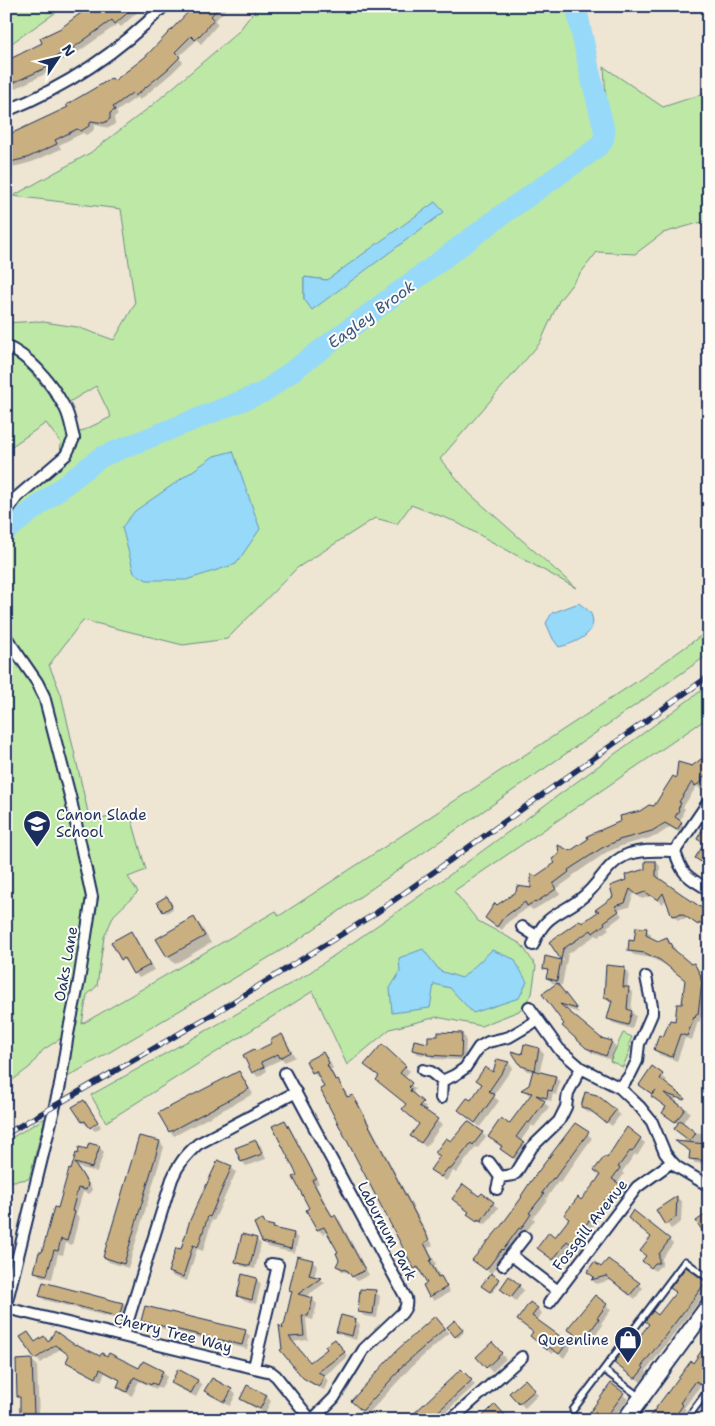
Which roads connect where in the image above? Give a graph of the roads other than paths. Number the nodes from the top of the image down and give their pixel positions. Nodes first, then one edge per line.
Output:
1 (164, 6) edge
2 (6, 111) edge
3 (6, 346) edge
4 (6, 512) edge
5 (6, 637) edge
6 (709, 801) edge
7 (675, 851) junction
8 (709, 890) edge
9 (522, 927) dead end
10 (646, 977) dead end
11 (529, 1007) dead end
12 (538, 1020) junction
13 (581, 1068) junction
14 (423, 1070) dead end
15 (285, 1073) dead end
16 (442, 1081) junction
17 (620, 1088) junction
18 (296, 1092) junction
19 (441, 1098) dead end
20 (489, 1162) dead end
21 (672, 1162) junction
22 (500, 1177) junction
23 (709, 1186) edge
24 (497, 1189) dead end
25 (525, 1237) dead end
26 (511, 1255) junction
27 (271, 1264) dead end
28 (504, 1265) dead end
29 (709, 1280) edge
30 (558, 1291) junction
31 (549, 1303) dead end
32 (709, 1305) edge
33 (6, 1307) edge
34 (123, 1336) junction
35 (522, 1357) dead end
36 (254, 1368) junction
37 (604, 1370) junction
38 (709, 1388) edge
39 (640, 1397) junction
40 (573, 1410) dead end
41 (311, 1420) edge
42 (451, 1420) edge
43 (625, 1420) edge
44 (686, 1420) edge

1 - 2 street
3 - 4 street
5 - 33 street, Oaks Lane
6 - 7 street
7 - 8 street
7 - 9 street
10 - 17 street
11 - 12 street
12 - 13 street
12 - 16 street
13 - 17 street
13 - 22 street
14 - 16 street
15 - 18 street, Laburnum Park
16 - 19 street
17 - 21 street
18 - 34 street
18 - 41 street, Laburnum Park
20 - 22 street
21 - 23 street
21 - 30 street, Fossgill Avenue
22 - 24 street
25 - 26 street
26 - 28 street
26 - 30 street, Fossgill Avenue
27 - 36 street
29 - 37 lane
30 - 31 street, Fossgill Avenue
32 - 39 main road
33 - 34 street, Cherry Tree Way
34 - 36 street, Cherry Tree Way
35 - 42 street
36 - 41 street, Cherry Tree Way
37 - 39 lane
37 - 40 lane
38 - 44 lane
39 - 43 main road

